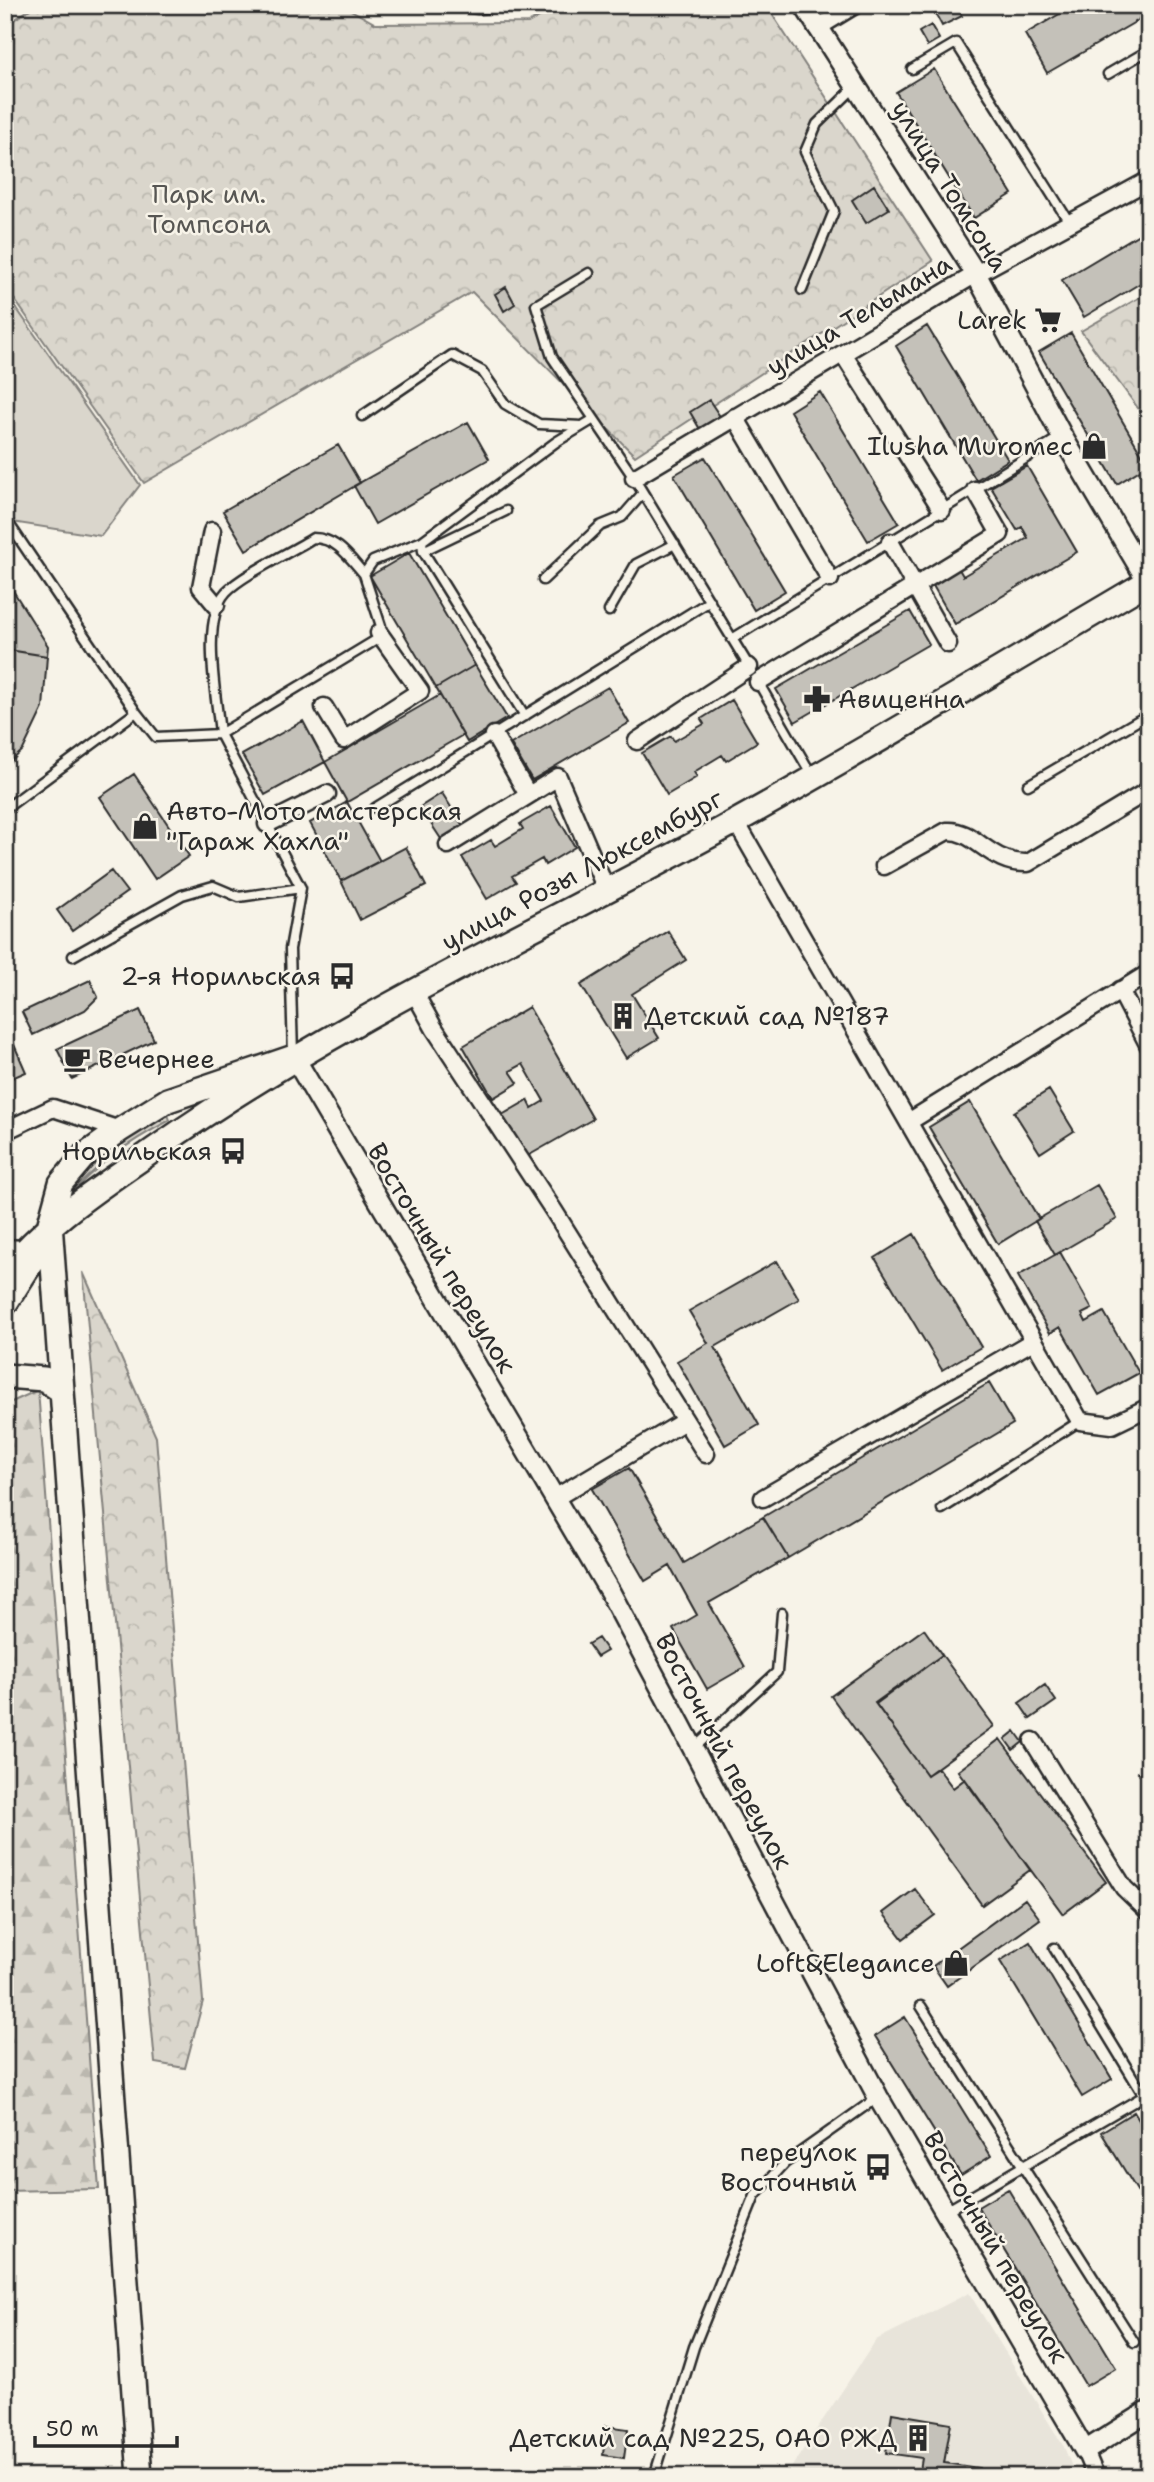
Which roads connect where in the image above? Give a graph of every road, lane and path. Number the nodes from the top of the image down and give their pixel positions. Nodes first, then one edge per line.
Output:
1 (446, 5) edge
2 (521, 5) edge
3 (804, 5) edge
4 (855, 5) edge
5 (817, 28) junction
6 (1149, 50) edge
7 (912, 69) dead end
8 (1108, 74) dead end
9 (855, 87) junction
10 (1149, 180) edge
11 (1071, 225) junction
12 (589, 273) dead end
13 (976, 274) junction
14 (802, 290) dead end
15 (843, 354) junction
16 (362, 416) dead end
17 (736, 417) junction
18 (594, 419) junction
19 (582, 426) junction
20 (1062, 436) junction
21 (634, 478) junction
22 (975, 490) junction
23 (643, 493) junction
24 (942, 510) junction
25 (506, 511) dead end
26 (5, 518) edge
27 (212, 531) dead end
28 (422, 541) junction
29 (890, 542) junction
30 (675, 544) junction
31 (423, 551) junction
32 (364, 573) junction
33 (830, 579) junction
34 (543, 580) dead end
35 (1148, 581) edge
36 (915, 586) junction
37 (710, 601) junction
38 (216, 605) junction
39 (609, 611) dead end
40 (379, 633) junction
41 (733, 639) junction
42 (948, 644) dead end
43 (749, 667) junction
44 (758, 682) junction
45 (324, 707) dead end
46 (136, 712) junction
47 (1149, 714) edge
48 (525, 716) junction
49 (220, 734) junction
50 (494, 735) junction
51 (637, 741) dead end
52 (813, 776) junction
53 (1028, 785) dead end
54 (1149, 790) edge
55 (327, 794) dead end
56 (528, 794) junction
57 (375, 808) dead end
58 (5, 809) edge
59 (736, 821) junction
60 (267, 824) junction
61 (448, 845) dead end
62 (884, 866) dead end
63 (301, 888) junction
64 (606, 889) junction
65 (73, 956) dead end
66 (1149, 973) edge
67 (413, 990) junction
68 (1120, 990) junction
69 (1149, 1046) edge
70 (293, 1058) junction
71 (910, 1121) junction
72 (120, 1130) junction
73 (5, 1131) edge
74 (50, 1223) junction
75 (5, 1244) edge
76 (32, 1245) junction
77 (5, 1273) edge
78 (5, 1304) edge
79 (1033, 1341) junction
80 (5, 1376) edge
81 (60, 1390) junction
82 (1149, 1406) edge
83 (1080, 1421) junction
84 (683, 1422) junction
85 (706, 1454) dead end
86 (555, 1497) junction
87 (763, 1497) dead end
88 (943, 1509) dead end
89 (782, 1613) dead end
90 (1033, 1741) dead end
91 (694, 1749) junction
92 (1149, 1912) edge
93 (1054, 1948) dead end
94 (920, 2006) dead end
95 (1146, 2094) edge
96 (878, 2097) junction
97 (1149, 2104) edge
98 (1022, 2166) junction
99 (946, 2212) junction
100 (1134, 2342) dead end
101 (1149, 2411) edge
102 (1085, 2451) junction
103 (140, 2477) edge
104 (654, 2477) edge
105 (1096, 2477) edge

1 - 2 lane
3 - 5 street, улица Томсона
4 - 5 street
5 - 9 street, улица Томсона
6 - 8 lane
7 - 11 lane
9 - 13 street, улица Томсона
9 - 14 lane
10 - 11 street, улица Тельмана
11 - 13 street, улица Тельмана
12 - 18 lane
13 - 15 street, улица Тельмана
13 - 20 street, улица Томсона
15 - 17 street, улица Тельмана
15 - 24 street
16 - 19 lane
17 - 21 street, улица Тельмана
17 - 33 street
18 - 19 lane
18 - 21 lane
19 - 28 lane
20 - 22 lane
20 - 35 street, улица Томсона
21 - 23 lane
22 - 24 lane
22 - 36 street
23 - 30 lane
23 - 34 lane
24 - 29 lane
25 - 31 lane
26 - 46 lane
27 - 38 street
28 - 31 lane
28 - 32 lane
29 - 33 lane
29 - 36 street
30 - 37 lane
30 - 39 lane
31 - 48 lane
32 - 38 lane
32 - 40 lane
33 - 41 lane
35 - 52 main road, улица Розы Люксембург
36 - 42 street
36 - 44 street
37 - 41 lane
37 - 48 lane
38 - 49 lane
40 - 45 street
40 - 49 lane
41 - 43 lane
43 - 44 lane
43 - 51 street
44 - 52 lane
46 - 49 lane
46 - 58 lane
47 - 53 lane
48 - 50 lane
49 - 60 lane
50 - 56 street
50 - 57 lane
52 - 59 main road, улица Розы Люксембург
54 - 62 street
55 - 60 street
56 - 61 street
56 - 64 street
59 - 64 main road, улица Розы Люксембург
59 - 71 street
60 - 63 lane
63 - 65 lane
63 - 70 lane
64 - 67 main road, улица Розы Люксембург
66 - 68 street
67 - 70 main road, улица Розы Люксембург
67 - 84 street
68 - 69 street
68 - 71 street
70 - 72 main road
70 - 74 main road, улица Розы Люксембург
70 - 86 street, Восточный переулок
71 - 79 street
72 - 73 street
72 - 74 main road
74 - 76 main road, улица Розы Люксембург
74 - 78 main road
74 - 81 main road
75 - 76 lane
76 - 77 main road, улица Розы Люксембург
79 - 83 street
79 - 87 street
80 - 81 main road
81 - 103 main road
82 - 83 street
83 - 88 lane
84 - 85 street
84 - 86 street
86 - 91 street, Восточный переулок
89 - 91 lane
90 - 92 street
91 - 96 street, Восточный переулок
93 - 95 lane
94 - 98 lane
95 - 97 lane
95 - 98 lane
96 - 99 street, Восточный переулок
96 - 104 lane
98 - 99 lane
98 - 100 lane
99 - 102 street, Восточный переулок
101 - 102 street
102 - 105 street, Восточный переулок

